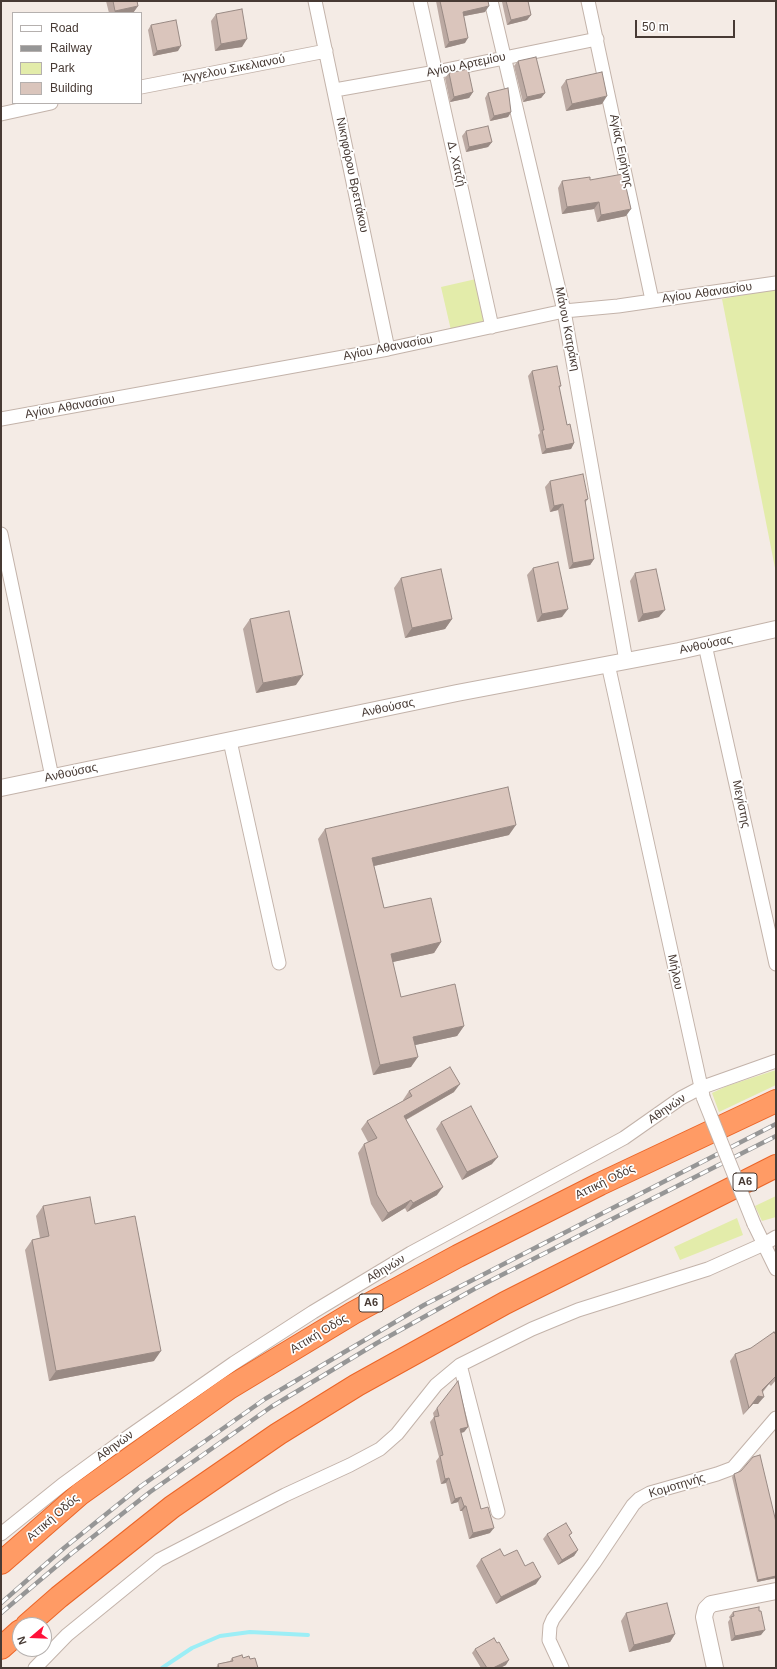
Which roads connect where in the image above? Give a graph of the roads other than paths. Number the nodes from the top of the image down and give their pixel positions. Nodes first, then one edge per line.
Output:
1 (315, 1) edge
2 (420, 1) edge
3 (492, 1) edge
4 (588, 1) edge
5 (596, 39) junction
6 (326, 51) junction
7 (504, 57) junction
8 (436, 72) junction
9 (142, 87) edge
10 (335, 90) junction
11 (46, 104) edge
12 (1, 114) edge
13 (776, 283) edge
14 (652, 300) junction
15 (564, 311) junction
16 (492, 327) junction
17 (388, 349) junction
18 (1, 419) edge
19 (1, 534) edge
20 (776, 629) edge
21 (705, 645) junction
22 (626, 661) junction
23 (608, 664) junction
24 (230, 741) junction
25 (52, 777) junction
26 (1, 788) edge
27 (279, 963) dead end
28 (776, 964) edge
29 (776, 1061) edge
30 (702, 1092) junction
31 (776, 1101) edge
32 (776, 1166) edge
33 (776, 1237) edge
34 (764, 1244) junction
35 (776, 1269) edge
36 (460, 1365) junction
37 (776, 1418) edge
38 (498, 1512) dead end
39 (1, 1534) edge
40 (1, 1563) edge
41 (776, 1591) edge
42 (36, 1617) edge
43 (12, 1638) edge
44 (1, 1648) edge
45 (35, 1668) edge
46 (562, 1668) edge
47 (715, 1668) edge

1 - 6 street, Νικηφόρου Βρεττάκου
2 - 8 street, Δ. Χατζή
3 - 7 street, Μάνου Κατράκη
4 - 5 street, Αγίας Ειρήνης
5 - 7 street, Αγίου Αρτεμίου
5 - 14 street, Αγίας Ειρήνης
6 - 9 street, Άγγελου Σικελιανού
6 - 10 street, Νικηφόρου Βρεττάκου
7 - 8 street, Αγίου Αρτεμίου
7 - 15 street, Μάνου Κατράκη
8 - 10 street, Αγίου Αρτεμίου
8 - 16 street, Δ. Χατζή
10 - 17 street, Νικηφόρου Βρεττάκου
11 - 12 street
13 - 14 street, Αγίου Αθανασίου
14 - 15 street, Αγίου Αθανασίου
15 - 16 street, Αγίου Αθανασίου
15 - 22 street, Μάνου Κατράκη
16 - 17 street, Αγίου Αθανασίου
17 - 18 street, Αγίου Αθανασίου
19 - 25 street
20 - 21 street, Ανθούσας
21 - 22 street, Ανθούσας
21 - 28 street, Μεγίστης
22 - 23 street, Ανθούσας
23 - 24 street, Ανθούσας
23 - 30 street, Μήλου
24 - 25 street, Ανθούσας
24 - 27 street
25 - 26 street, Ανθούσας
29 - 30 street, Αθηνών
30 - 34 street, Μήλου, bridge
30 - 39 street, Αθηνών
31 - 40 highway, Αττική Οδός / Α6
32 - 42 highway, Α6
33 - 34 street
34 - 35 street, Μήλου
34 - 36 street
36 - 38 street
36 - 45 street
37 - 46 street, Κομοτηνής
41 - 47 street
43 - 44 highway

